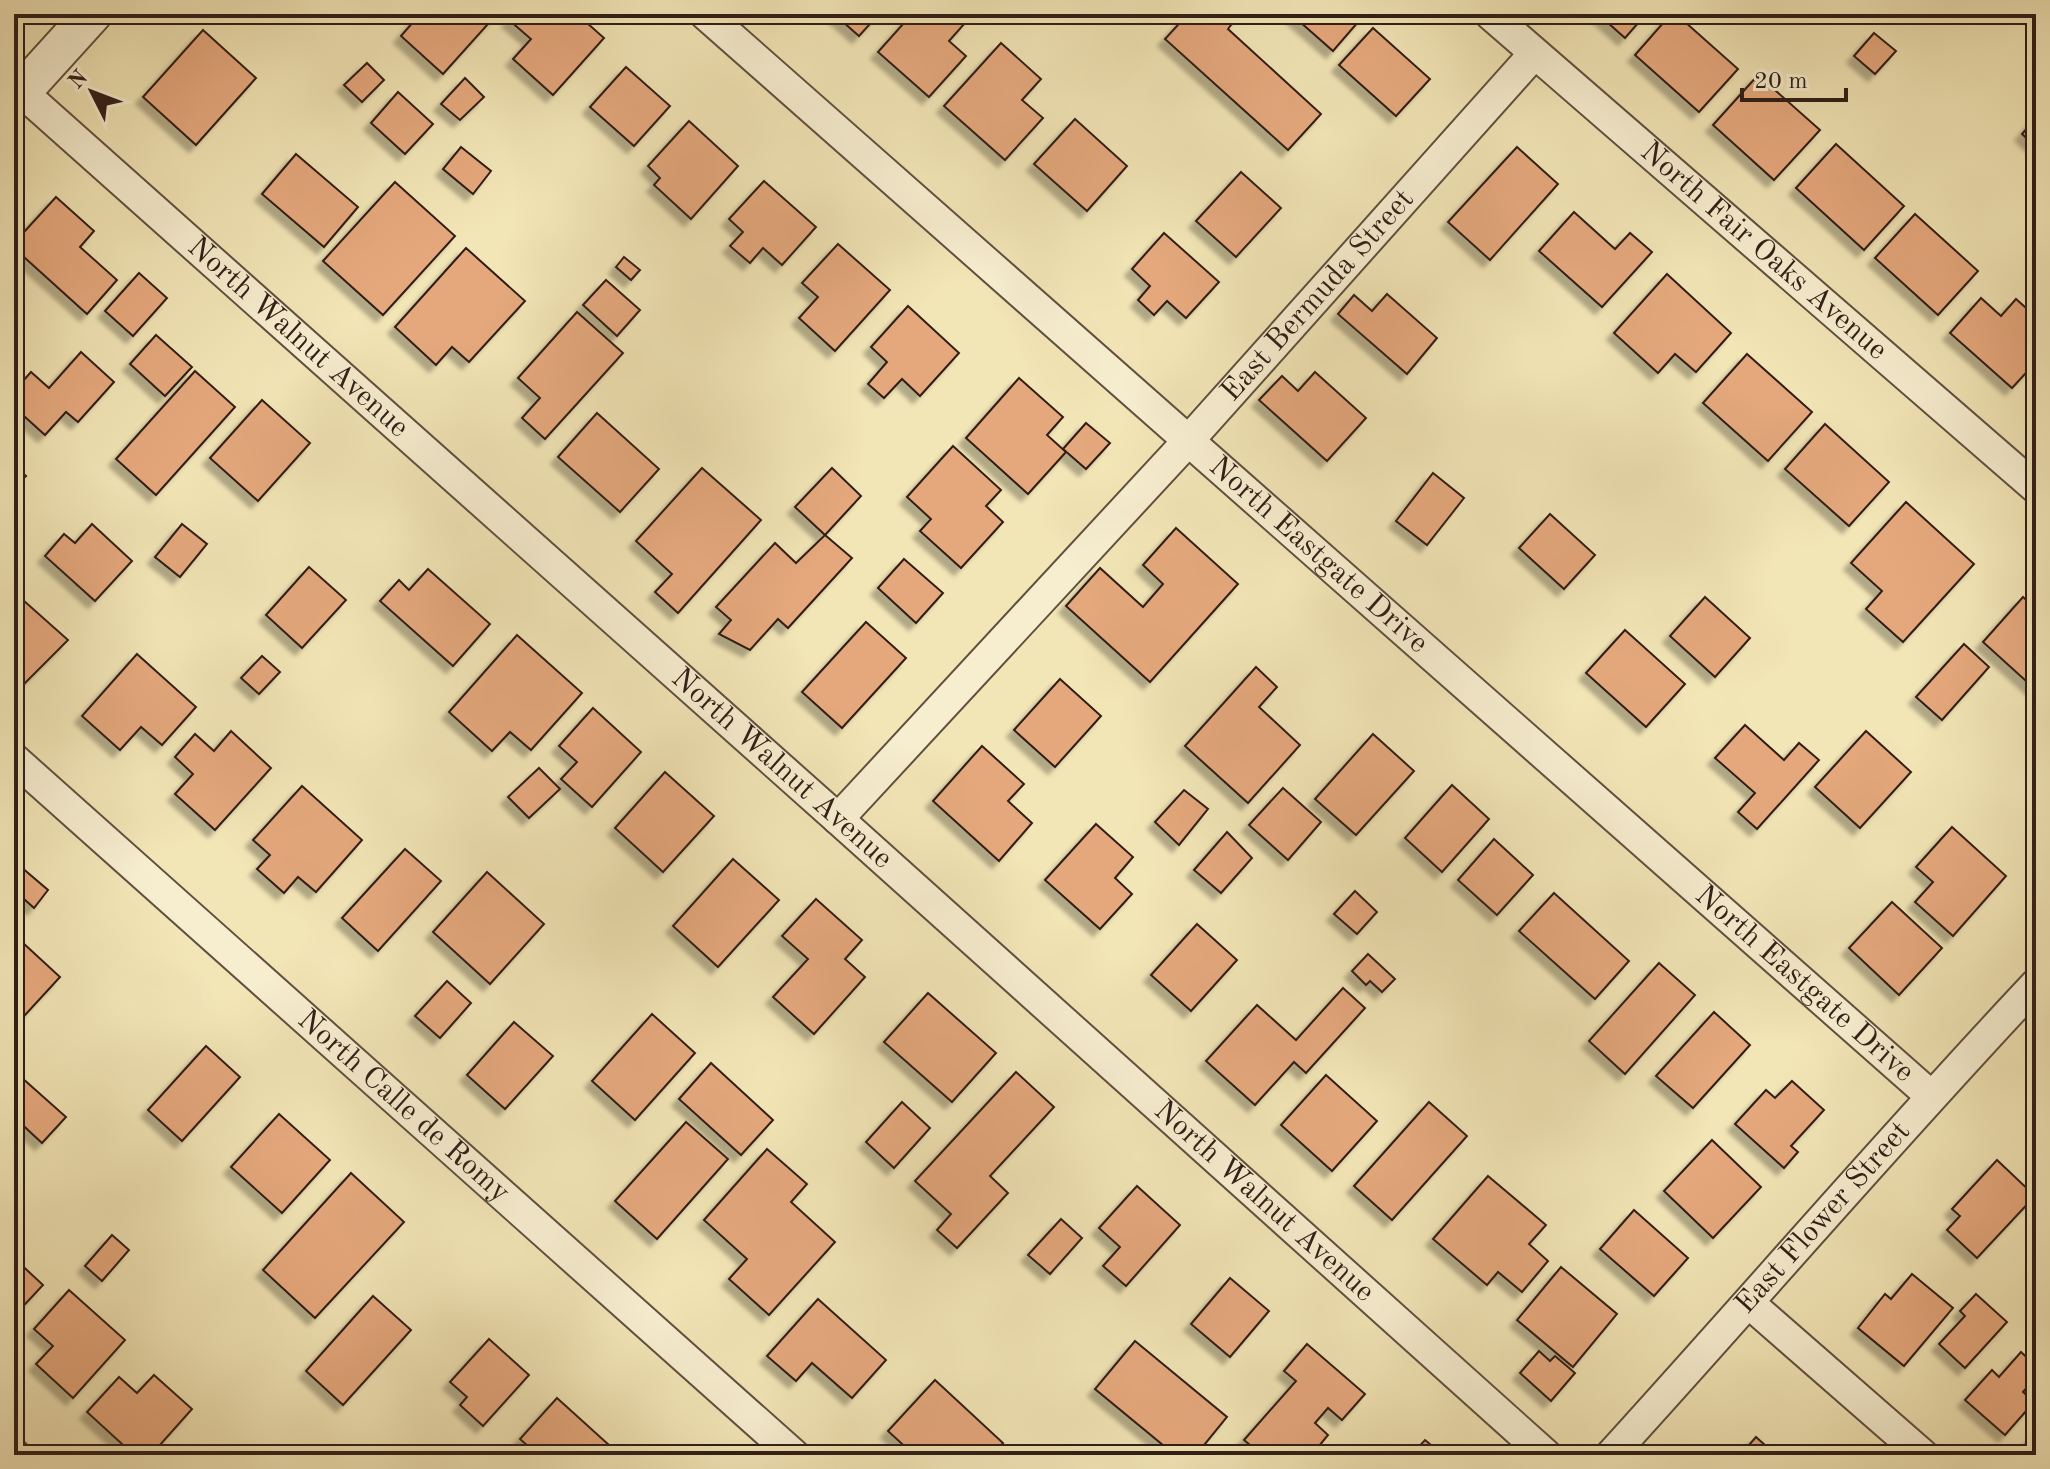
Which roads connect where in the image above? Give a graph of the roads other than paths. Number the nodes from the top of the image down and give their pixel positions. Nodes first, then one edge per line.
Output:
1 (92, 14) edge
2 (705, 14) edge
3 (1490, 14) edge
4 (1534, 54) junction
5 (16, 93) edge
6 (1189, 440) junction
7 (2036, 488) edge
8 (14, 759) edge
9 (838, 819) junction
10 (2036, 984) edge
11 (1931, 1096) junction
12 (1749, 1303) junction
13 (794, 1455) edge
14 (1546, 1455) edge
15 (1611, 1455) edge
16 (1923, 1455) edge

1 - 5 street
2 - 6 street, North Eastgate Drive
3 - 4 street, North Fair Oaks Avenue
4 - 6 street, East Bermuda Street
4 - 7 street, North Fair Oaks Avenue
5 - 9 street, North Walnut Avenue
6 - 9 street, East Bermuda Street
6 - 11 street, North Eastgate Drive
8 - 13 street, North Calle de Romy
9 - 14 street, North Walnut Avenue
10 - 11 street, East Flower Street
11 - 12 street, East Flower Street
12 - 15 street, East Flower Street
12 - 16 street

